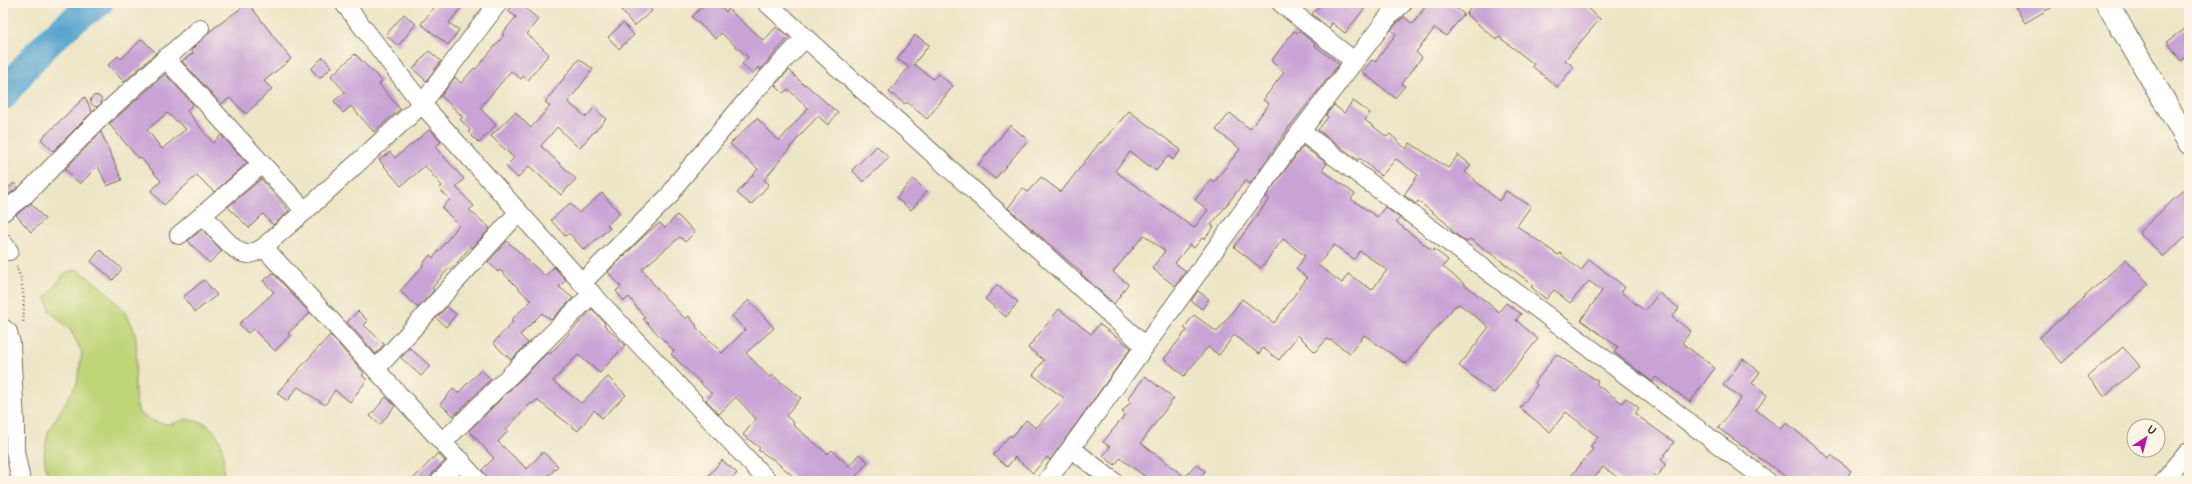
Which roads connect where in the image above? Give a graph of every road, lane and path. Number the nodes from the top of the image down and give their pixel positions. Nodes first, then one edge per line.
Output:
1 (344, 3) edge
2 (498, 3) edge
3 (767, 3) edge
4 (1281, 3) edge
5 (1403, 3) edge
6 (2107, 3) edge
7 (200, 28) dead end
8 (805, 38) junction
9 (165, 58) junction
10 (1354, 61) junction
11 (422, 104) junction
12 (1301, 131) junction
13 (2189, 143) edge
14 (262, 164) junction
15 (305, 210) junction
16 (3, 212) edge
17 (518, 213) junction
18 (203, 215) junction
19 (179, 235) dead end
20 (267, 245) junction
21 (6, 247) edge
22 (587, 288) junction
23 (11, 329) edge
24 (1145, 346) junction
25 (376, 369) junction
26 (443, 442) junction
27 (1072, 448) junction
28 (2189, 451) edge
29 (461, 460) junction
30 (21, 481) edge
31 (440, 481) edge
32 (478, 481) edge
33 (768, 481) edge
34 (1047, 481) edge
35 (1113, 481) edge
36 (1767, 481) edge
37 (2164, 481) edge

1 - 11 street
2 - 11 street
3 - 8 street
4 - 10 street
5 - 10 street
6 - 13 main road
7 - 9 street
8 - 22 street
8 - 24 street
9 - 14 street
9 - 16 street
10 - 12 street
11 - 15 street
11 - 17 street
12 - 24 street
12 - 36 street
14 - 15 street
14 - 18 street
15 - 20 street
17 - 22 street
17 - 25 street
18 - 19 street
18 - 20 street
20 - 25 street
21 - 23 path
22 - 26 street
22 - 33 street
23 - 30 street
24 - 27 street
25 - 26 street
26 - 29 street
27 - 34 street
27 - 35 street
28 - 37 street
29 - 31 street
29 - 32 street

